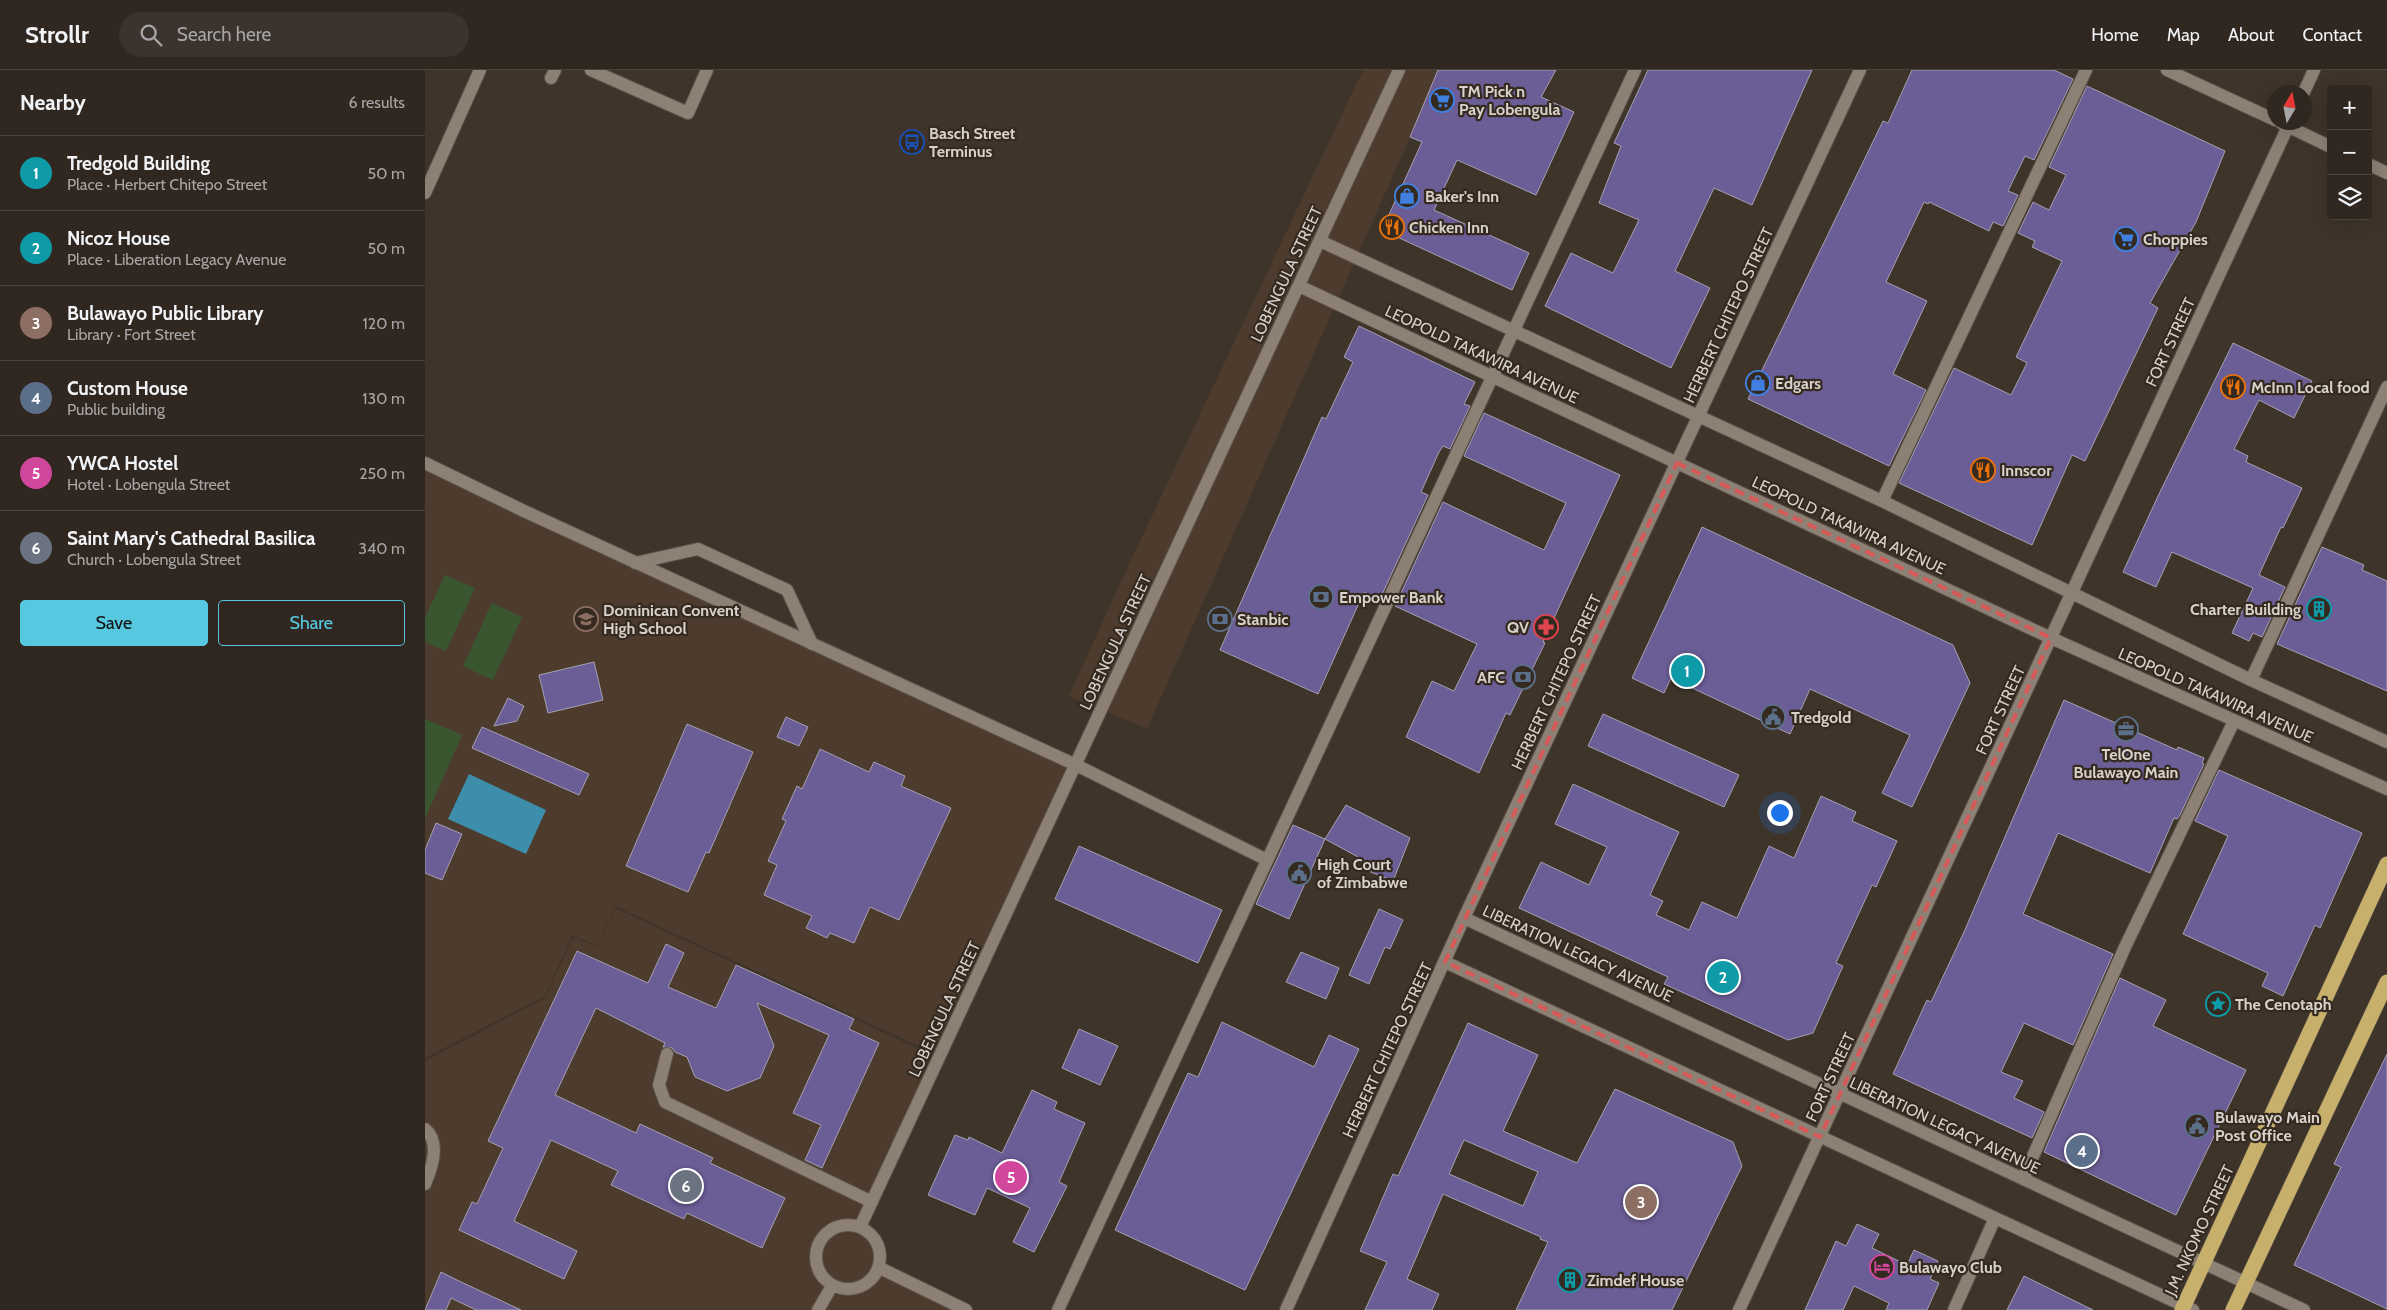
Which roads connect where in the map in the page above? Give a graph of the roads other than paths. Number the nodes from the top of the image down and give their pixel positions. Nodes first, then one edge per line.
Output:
1 (480, 70) edge
2 (591, 70) edge
3 (1399, 70) edge
4 (1635, 70) edge
5 (1860, 70) edge
6 (2086, 70) edge
7 (2167, 70) edge
8 (2314, 70) edge
9 (703, 71) edge
10 (2307, 85) edge
11 (2267, 116) edge
12 (2283, 130) edge
13 (2298, 130) edge
14 (2327, 145) edge
15 (2372, 166) edge
16 (2387, 173) edge
17 (425, 193) edge
18 (1320, 240) junction
19 (1299, 286) junction
20 (1514, 330) junction
21 (1492, 377) junction
22 (2387, 387) edge
23 (1699, 416) junction
24 (1677, 462) junction
25 (425, 463) edge
26 (1882, 501) junction
27 (635, 562) junction
28 (2072, 593) junction
29 (2051, 638) junction
30 (812, 644) junction
31 (2251, 680) junction
32 (2234, 720) junction
33 (2387, 742) edge
34 (1076, 765) junction
35 (2387, 789) edge
36 (1267, 860) junction
37 (2387, 864) edge
38 (1464, 918) junction
39 (1445, 962) junction
40 (2387, 982) edge
41 (667, 1054) dead end
42 (1841, 1094) junction
43 (425, 1129) edge
44 (1820, 1137) junction
45 (2023, 1179) junction
46 (425, 1184) edge
47 (872, 1202) junction
48 (1995, 1218) junction
49 (860, 1227) junction
50 (2203, 1263) junction
51 (880, 1268) junction
52 (2246, 1282) junction
53 (833, 1286) junction
54 (2186, 1309) edge
55 (818, 1310) edge
56 (966, 1310) edge
57 (1058, 1310) edge
58 (1286, 1310) edge
59 (1739, 1310) edge
60 (1954, 1310) edge
61 (2233, 1310) edge
62 (2304, 1310) edge

1 - 17 street
2 - 9 street
3 - 18 street, LOBENGULA STREET
4 - 20 street
5 - 23 street, HERBERT CHITEPO STREET
6 - 26 street
7 - 11 street
8 - 10 street
12 - 28 street, FORT STREET
13 - 14 street
15 - 16 street
18 - 19 street, LOBENGULA STREET
18 - 20 street, LEOPOLD TAKAWIRA AVENUE
19 - 21 street, LEOPOLD TAKAWIRA AVENUE
19 - 34 street, LOBENGULA STREET
20 - 21 street
20 - 23 street, LEOPOLD TAKAWIRA AVENUE
21 - 24 street, LEOPOLD TAKAWIRA AVENUE
21 - 36 street
22 - 31 street
23 - 24 street, HERBERT CHITEPO STREET
23 - 26 street, LEOPOLD TAKAWIRA AVENUE
24 - 29 street, LEOPOLD TAKAWIRA AVENUE
24 - 38 street, HERBERT CHITEPO STREET
25 - 27 street
26 - 28 street, LEOPOLD TAKAWIRA AVENUE
27 - 30 street
27 - 30 street
28 - 29 street, FORT STREET
28 - 31 street, LEOPOLD TAKAWIRA AVENUE
29 - 32 street, LEOPOLD TAKAWIRA AVENUE
29 - 42 street, FORT STREET
30 - 34 street
31 - 33 street, LEOPOLD TAKAWIRA AVENUE
32 - 35 street, LEOPOLD TAKAWIRA AVENUE
32 - 45 street
34 - 36 street
34 - 47 street, LOBENGULA STREET
36 - 57 street
37 - 50 highway, J.M. NKOMO STREET
38 - 39 street, HERBERT CHITEPO STREET
38 - 42 street, LIBERATION LEGACY AVENUE
39 - 44 street
39 - 58 street, HERBERT CHITEPO STREET
40 - 52 highway
41 - 47 street
42 - 44 street, FORT STREET
42 - 45 street, LIBERATION LEGACY AVENUE
43 - 46 street
44 - 48 street
44 - 59 street, FORT STREET
45 - 50 street, LIBERATION LEGACY AVENUE
47 - 49 street, LOBENGULA STREET
48 - 54 street
48 - 60 street
49 - 51 street
49 - 53 street
50 - 52 street, LIBERATION LEGACY AVENUE
50 - 54 highway, J.M. NKOMO STREET
51 - 53 street
51 - 56 street
52 - 61 highway
52 - 62 street, LIBERATION LEGACY AVENUE
53 - 55 street

